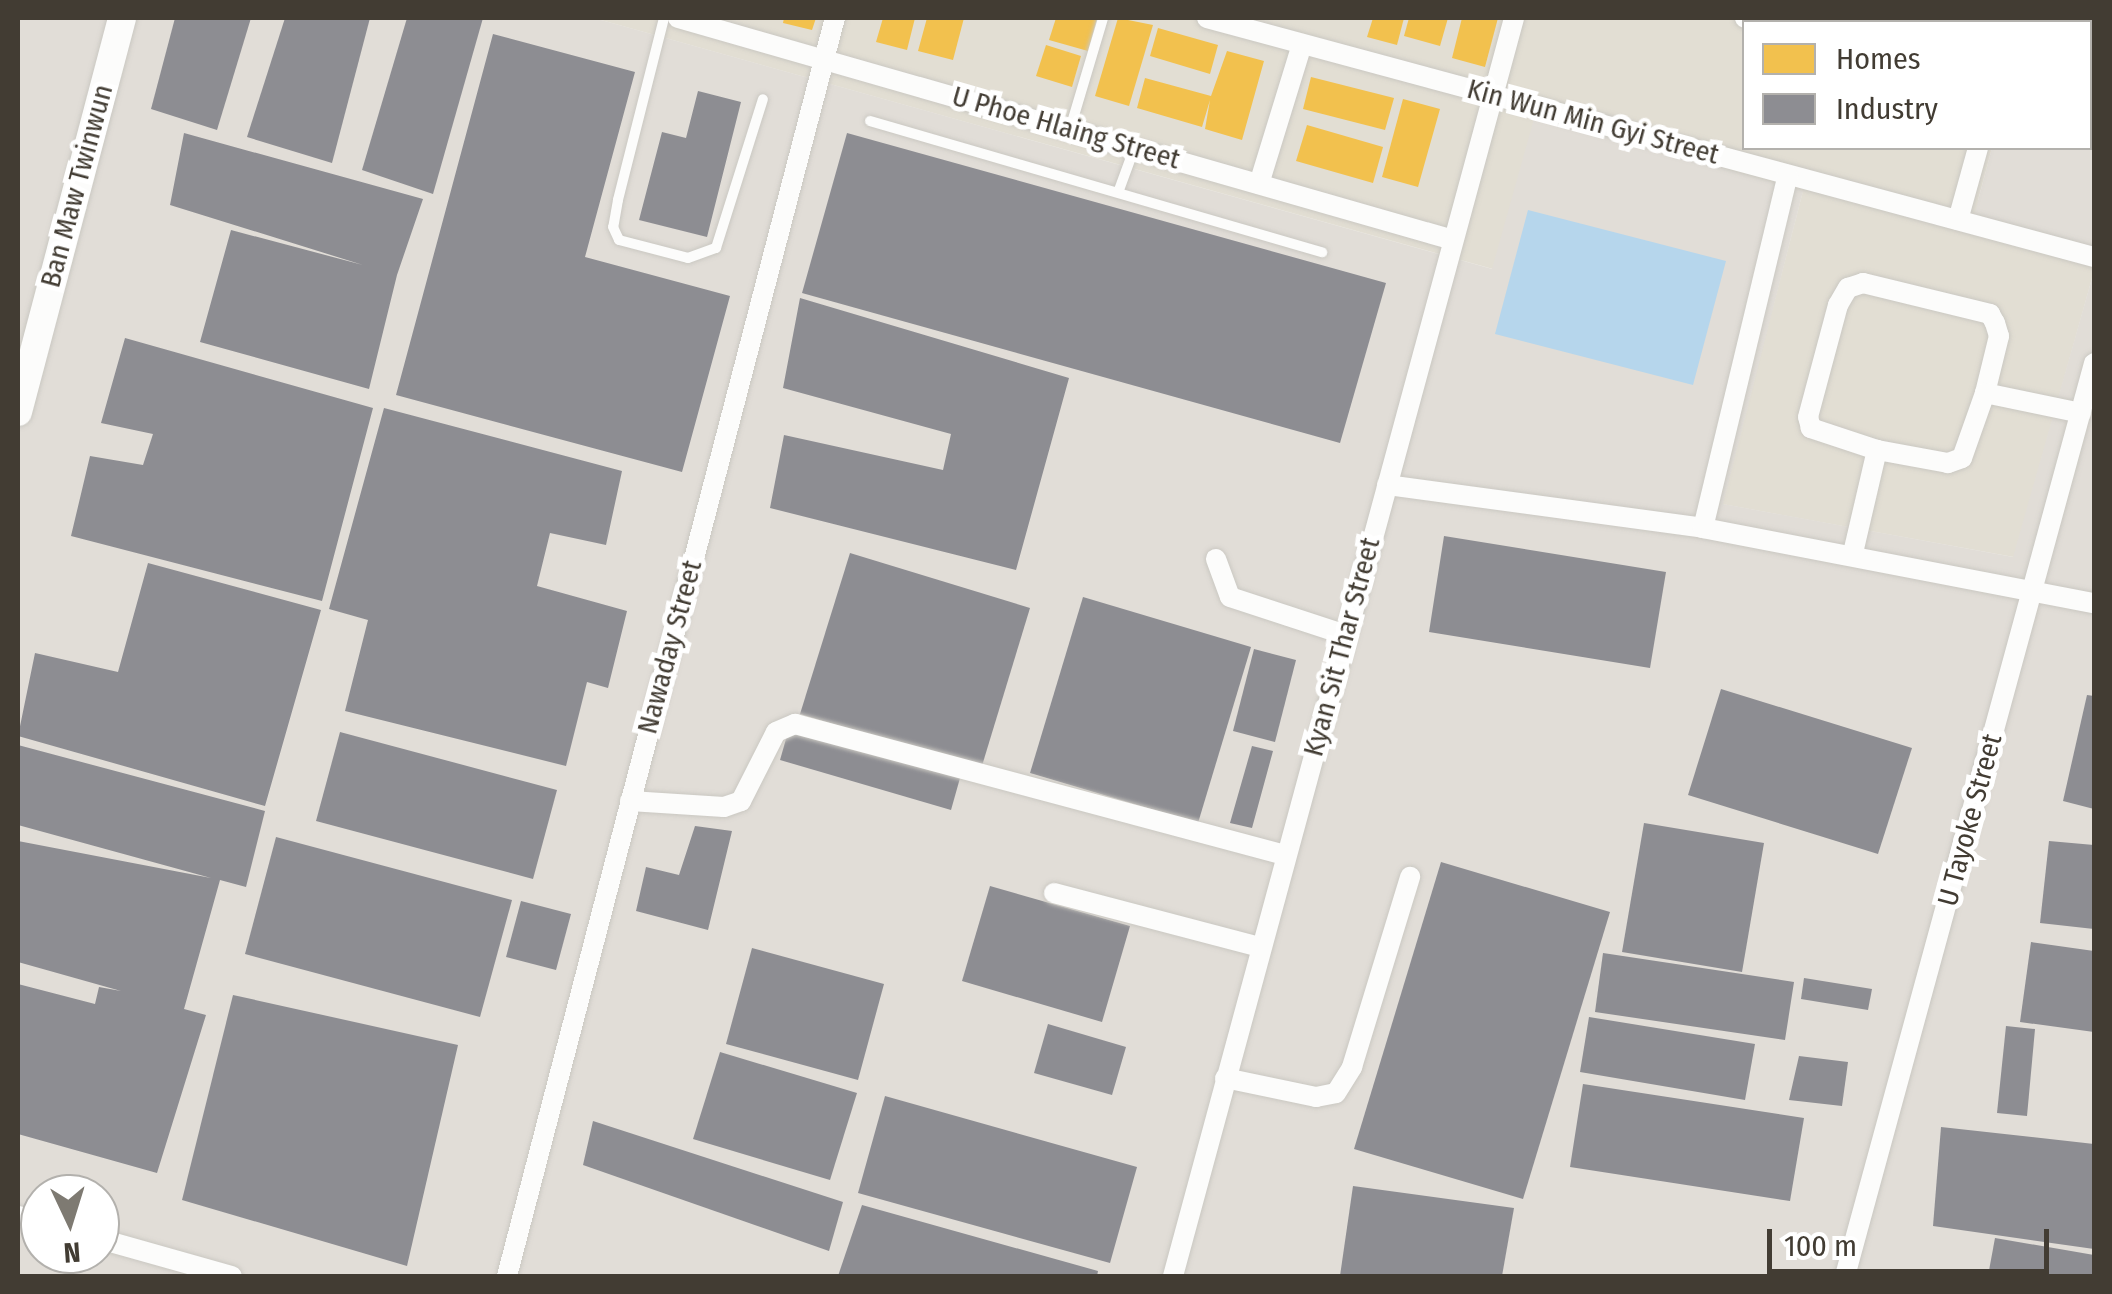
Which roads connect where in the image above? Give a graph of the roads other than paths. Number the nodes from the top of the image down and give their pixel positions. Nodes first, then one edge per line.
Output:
1 (122, 18) edge
2 (664, 18) edge
3 (678, 18) edge
4 (835, 18) edge
5 (1103, 18) edge
6 (1206, 18) edge
7 (1514, 18) edge
8 (1302, 44) junction
9 (824, 58) junction
10 (1493, 95) junction
11 (763, 99) dead end
12 (870, 121) dead end
13 (1070, 130) junction
14 (1134, 148) junction
15 (1977, 150) edge
16 (1788, 174) junction
17 (1260, 184) junction
18 (1119, 190) junction
19 (1958, 220) junction
20 (1453, 240) junction
21 (1322, 252) dead end
22 (2094, 257) edge
23 (2094, 363) edge
24 (1986, 392) junction
25 (18, 412) edge
26 (2081, 414) junction
27 (1877, 450) junction
28 (1387, 485) junction
29 (1703, 528) junction
30 (1852, 554) junction
31 (1216, 559) dead end
32 (2032, 590) junction
33 (2094, 603) edge
34 (1346, 636) junction
35 (630, 801) junction
36 (1285, 855) junction
37 (1410, 876) dead end
38 (1054, 893) dead end
39 (1260, 947) junction
40 (1225, 1078) junction
41 (120, 1245) edge
42 (232, 1276) edge
43 (507, 1276) edge
44 (1172, 1276) edge
45 (1844, 1276) edge

1 - 25 street, Ban Maw Twinwun
2 - 11 lane
3 - 9 street, U Phoe Hlaing Street
4 - 9 street, Nawaday Street
5 - 13 lane
6 - 8 street, Kin Wun Min Gyi Street
7 - 10 street, Kyan Sit Thar Street
8 - 10 street, Kin Wun Min Gyi Street
8 - 17 street
9 - 13 street, U Phoe Hlaing Street
9 - 35 street, Nawaday Street
10 - 16 street, Kin Wun Min Gyi Street
10 - 20 street, Kyan Sit Thar Street
12 - 18 lane
13 - 14 street, U Phoe Hlaing Street
14 - 17 street, U Phoe Hlaing Street
14 - 18 lane
15 - 19 street
16 - 19 street, Kin Wun Min Gyi Street
16 - 29 street
17 - 20 street, U Phoe Hlaing Street
18 - 21 lane
19 - 22 street, Kin Wun Min Gyi Street
20 - 28 street, Kyan Sit Thar Street
23 - 26 street, U Tayoke Street
24 - 26 street
24 - 27 street
24 - 27 street
26 - 32 street, U Tayoke Street
27 - 30 street
28 - 29 street
28 - 34 street, Kyan Sit Thar Street
29 - 30 street
30 - 32 street
31 - 34 street
32 - 33 street
32 - 45 street, U Tayoke Street
34 - 36 street, Kyan Sit Thar Street
35 - 36 street
35 - 43 street, Nawaday Street
36 - 39 street, Kyan Sit Thar Street
37 - 40 street
38 - 39 street
39 - 40 street, Kyan Sit Thar Street
40 - 44 street, Kyan Sit Thar Street
41 - 42 street

